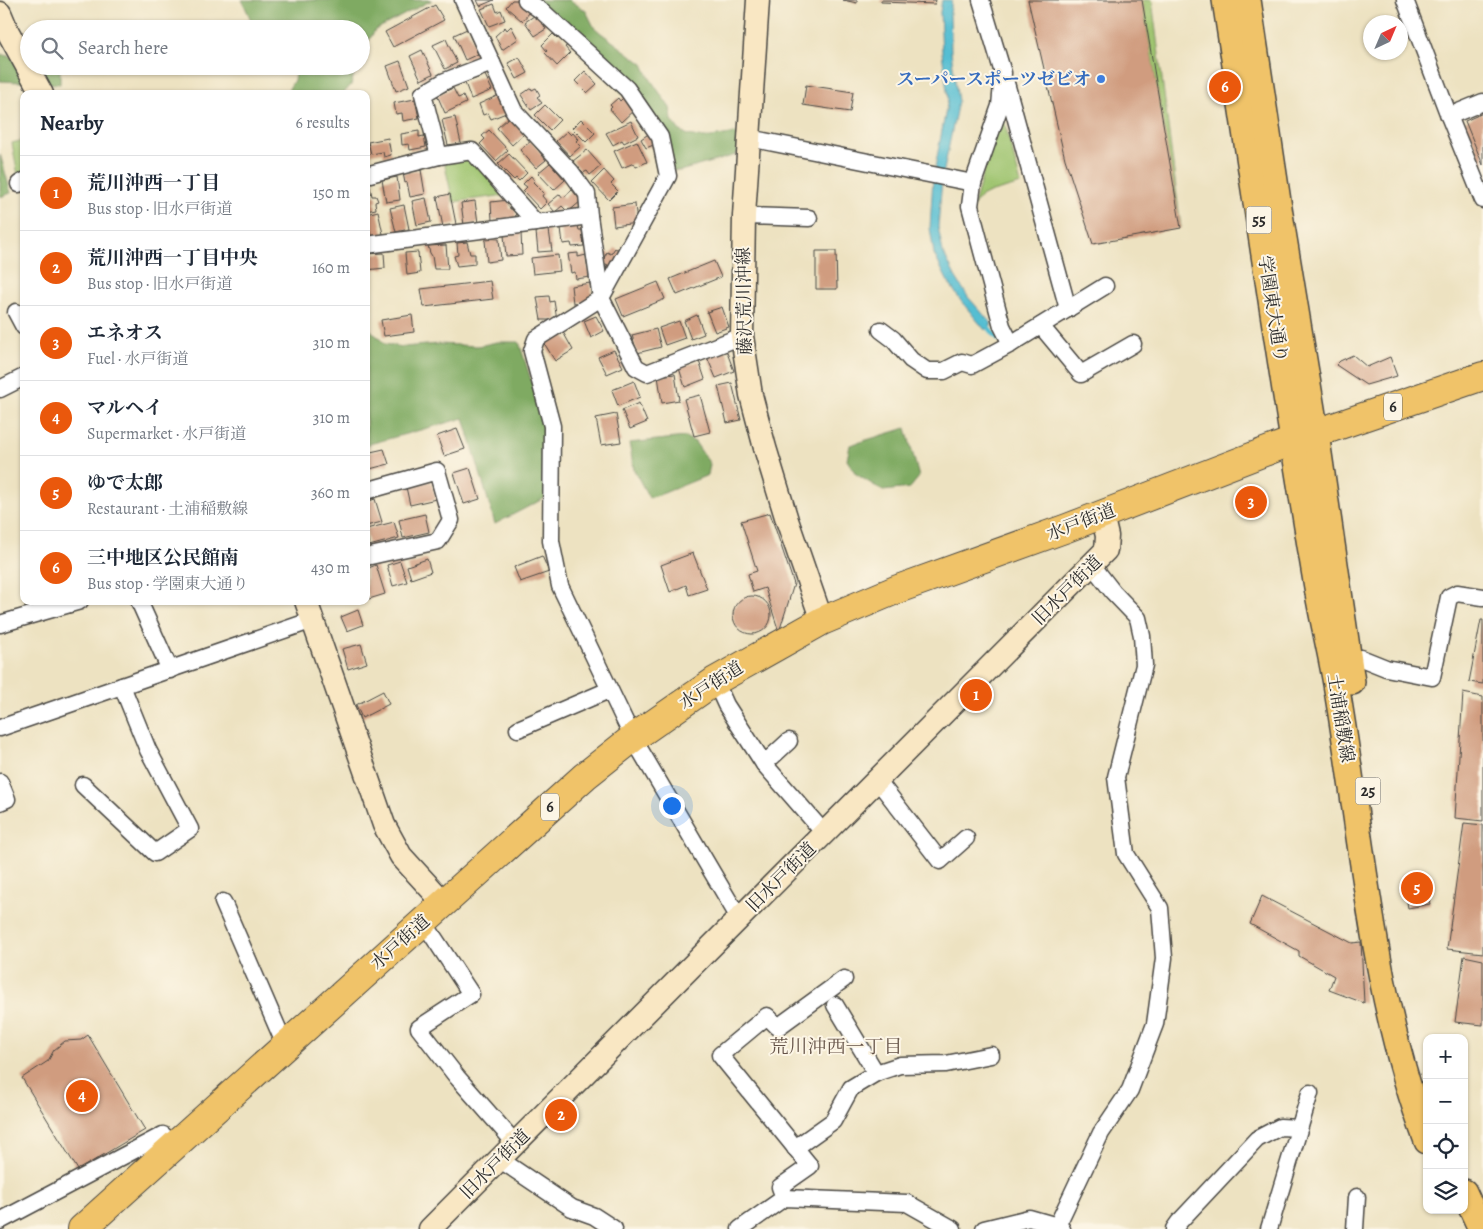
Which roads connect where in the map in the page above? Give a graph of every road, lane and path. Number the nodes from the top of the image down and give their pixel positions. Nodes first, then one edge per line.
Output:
1 (463, 0) edge
2 (526, 0) edge
3 (758, 0) edge
4 (981, 0) edge
5 (1225, 0) edge
6 (1248, 0) edge
7 (1406, 0) edge
8 (0, 13) edge
9 (20, 54) edge
10 (492, 63) junction
11 (1003, 73) junction
12 (32, 75) edge
13 (40, 90) edge
14 (1483, 102) edge
15 (1449, 116) junction
16 (748, 138) junction
17 (439, 156) junction
18 (370, 174) edge
19 (973, 183) junction
20 (1483, 200) edge
21 (589, 216) junction
22 (744, 216) junction
23 (809, 218) dead end
24 (536, 223) junction
25 (370, 244) edge
26 (1105, 286) dead end
27 (601, 298) junction
28 (1068, 309) junction
29 (16, 312) dead end
30 (20, 319) edge
31 (1040, 326) junction
32 (881, 330) dead end
33 (742, 336) junction
34 (1011, 344) junction
35 (1134, 344) dead end
36 (1483, 376) edge
37 (20, 378) edge
38 (2, 385) edge
39 (1305, 437) junction
40 (370, 490) edge
41 (1102, 515) junction
42 (370, 556) edge
43 (1092, 565) junction
44 (1483, 597) edge
45 (66, 605) edge
46 (141, 605) edge
47 (309, 611) edge
48 (822, 621) junction
49 (0, 624) edge
50 (1348, 658) junction
51 (170, 670) junction
52 (715, 681) junction
53 (122, 686) junction
54 (609, 690) junction
55 (0, 728) edge
56 (518, 729) dead end
57 (633, 738) junction
58 (789, 741) dead end
59 (764, 764) junction
60 (878, 781) junction
61 (0, 782) edge
62 (83, 785) dead end
63 (0, 802) edge
64 (825, 834) junction
65 (966, 838) dead end
66 (223, 902) dead end
67 (444, 903) junction
68 (739, 918) junction
69 (423, 922) junction
70 (844, 979) dead end
71 (835, 1005) dead end
72 (285, 1046) junction
73 (991, 1055) dead end
74 (876, 1073) junction
75 (1424, 1079) edge
76 (1310, 1092) dead end
77 (1299, 1128) junction
78 (1423, 1131) edge
79 (515, 1143) junction
80 (173, 1146) junction
81 (795, 1148) junction
82 (499, 1159) junction
83 (1357, 1197) dead end
84 (784, 1198) junction
85 (1468, 1201) edge
86 (1458, 1214) edge
87 (0, 1222) edge
88 (1059, 1227) edge
89 (82, 1229) edge
90 (430, 1229) edge
91 (614, 1229) edge
92 (740, 1229) edge
93 (952, 1229) edge
94 (984, 1229) edge
95 (1174, 1229) edge
96 (1269, 1229) edge
97 (1354, 1229) edge
98 (1464, 1229) edge
99 (1481, 1229) edge

1 - 10 street
2 - 27 street
3 - 16 street, 藤沢荒川沖線
4 - 11 street
5 - 39 main road, 学園東大通り / 55
6 - 39 main road, 学園東大通り / 55
7 - 15 street
8 - 9 street
10 - 17 street
10 - 21 street
11 - 19 street
11 - 28 street
12 - 13 street
14 - 15 street
15 - 20 street
16 - 19 street
16 - 22 street, 藤沢荒川沖線
17 - 18 street
17 - 24 street
19 - 34 street
21 - 24 street
21 - 27 street
22 - 23 street
22 - 33 street, 藤沢荒川沖線
24 - 25 street
26 - 28 street
27 - 33 street
27 - 54 street
28 - 31 street
29 - 30 street
31 - 34 street
31 - 35 street
32 - 34 street
33 - 48 street, 藤沢荒川沖線
36 - 39 highway, 水戸街道 / 6
37 - 38 street
39 - 41 highway, 水戸街道 / 6
39 - 50 main road, 土浦稲敷線 / 25
39 - 78 main road, 土浦稲敷線 / 25
40 - 42 street
41 - 43 street, 旧水戸街道
41 - 48 highway, 水戸街道 / 6
43 - 60 street, 旧水戸街道
43 - 88 street
44 - 50 street
45 - 49 street
46 - 51 street
47 - 51 street
47 - 67 street
48 - 52 highway, 水戸街道 / 6
50 - 75 main road, 土浦稲敷線 / 25
51 - 53 street
52 - 57 highway, 水戸街道 / 6
52 - 59 street
53 - 55 street
53 - 62 street
54 - 56 street
54 - 57 street
57 - 67 highway, 水戸街道 / 6
57 - 68 street
58 - 59 street
59 - 64 street
60 - 64 street, 旧水戸街道
60 - 65 street
61 - 63 street
64 - 68 street, 旧水戸街道
66 - 72 street
67 - 69 highway, 水戸街道 / 6
68 - 79 street, 旧水戸街道
69 - 72 highway, 水戸街道 / 6
69 - 79 street
70 - 81 street
71 - 74 street
72 - 80 highway, 水戸街道 / 6
73 - 74 street
74 - 81 street
76 - 77 street
77 - 95 street
77 - 96 street
79 - 82 street, 旧水戸街道
80 - 87 street
80 - 89 highway, 水戸街道 / 6
81 - 84 street
82 - 90 street, 旧水戸街道
82 - 91 street
83 - 97 street
84 - 92 street
84 - 93 street
85 - 99 main road
86 - 98 main road
88 - 94 street

